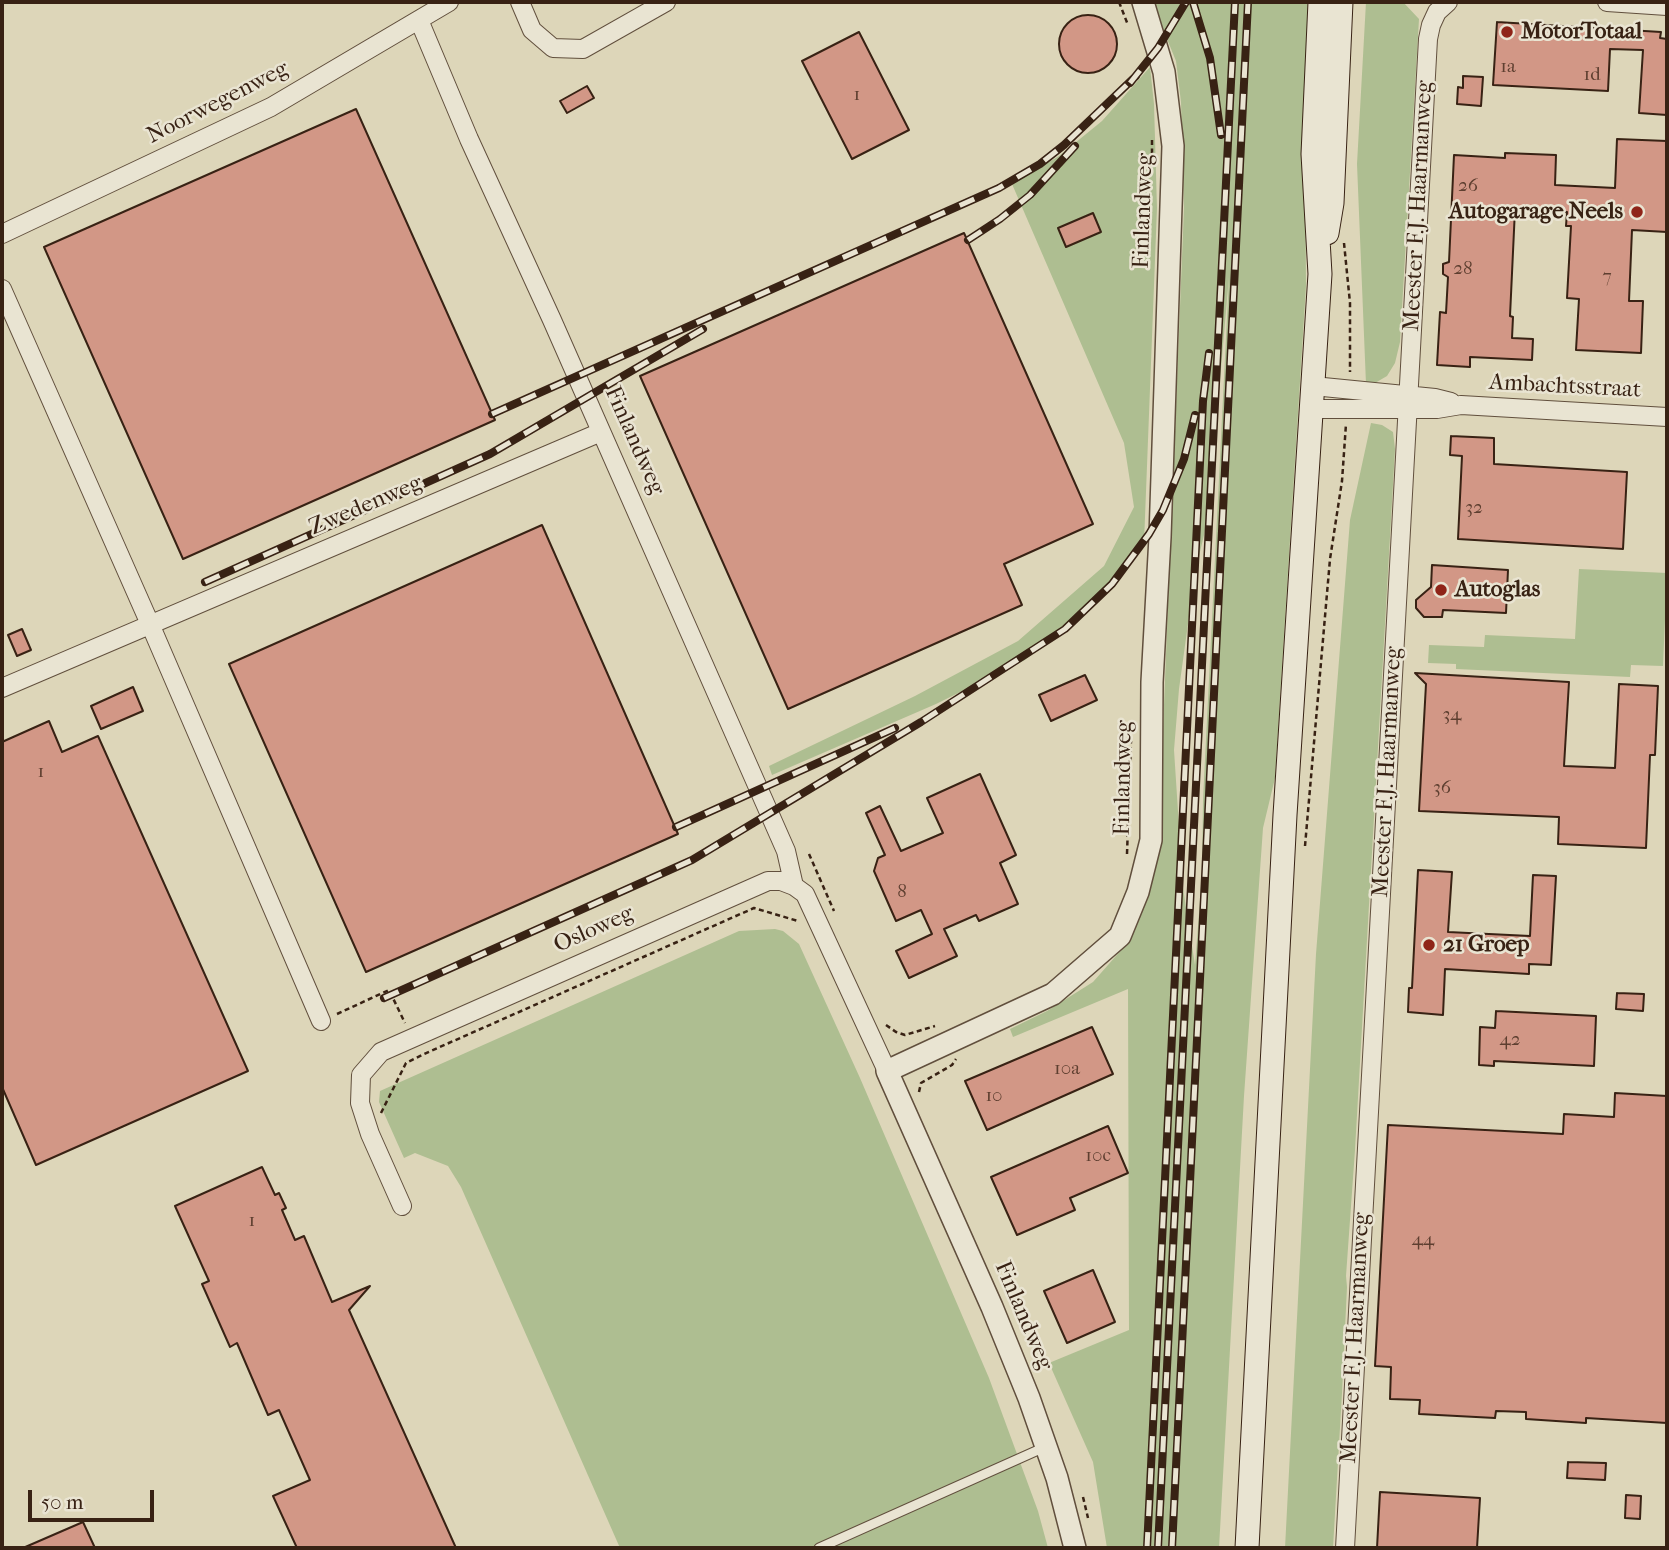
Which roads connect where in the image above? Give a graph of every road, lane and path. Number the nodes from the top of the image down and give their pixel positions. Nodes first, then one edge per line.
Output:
1 (449, 2) edge
2 (520, 2) edge
3 (666, 2) edge
4 (1119, 2) edge
5 (1143, 2) edge
6 (1320, 2) edge
7 (1341, 2) edge
8 (1448, 2) edge
9 (1607, 2) edge
10 (1667, 6) edge
11 (419, 19) junction
12 (1129, 27) dead end
13 (1152, 132) dead end
14 (1152, 168) dead end
15 (2, 234) edge
16 (1320, 274) junction
17 (2, 289) edge
18 (1313, 397) junction
19 (1408, 402) junction
20 (1347, 409) junction
21 (1667, 417) edge
22 (601, 432) junction
23 (150, 624) junction
24 (2, 688) edge
25 (1131, 737) dead end
26 (1305, 846) dead end
27 (809, 854) dead end
28 (1127, 858) dead end
29 (794, 886) junction
30 (818, 920) junction
31 (881, 1019) dead end
32 (321, 1021) joint
33 (411, 1038) junction
34 (949, 1042) junction
35 (424, 1054) junction
36 (887, 1071) junction
37 (920, 1096) dead end
38 (370, 1134) junction
39 (402, 1206) dead end
40 (1047, 1447) junction
41 (1082, 1493) dead end
42 (1090, 1527) dead end
43 (819, 1548) edge
44 (1075, 1548) edge
45 (1247, 1548) edge
46 (1345, 1548) edge

1 - 11 street, Noorwegenweg
2 - 3 street
4 - 12 path
5 - 34 street, Finlandweg
6 - 16 main road
7 - 16 main road
8 - 19 street, Meester F.J. Haarmanweg
9 - 10 street
11 - 15 street, Noorwegenweg
11 - 22 street, Finlandweg
13 - 14 path
16 - 18 main road
17 - 23 street
18 - 19 street, Ambachtsstraat
18 - 20 street, Ambachtsstraat
18 - 45 main road
19 - 20 street, Ambachtsstraat
19 - 21 street, Ambachtsstraat
19 - 46 street, Meester F.J. Haarmanweg
20 - 26 path
22 - 23 street, Zwedenweg
22 - 29 street, Finlandweg
23 - 24 street
23 - 32 street
25 - 28 path
27 - 30 path
29 - 30 street
29 - 33 street, Osloweg
30 - 35 path
30 - 36 street
31 - 34 path
32 - 33 path
33 - 35 path
33 - 38 street, Osloweg
34 - 36 street, Finlandweg
34 - 37 path
35 - 38 path
36 - 40 street, Finlandweg
38 - 39 street, Osloweg
40 - 43 lane
40 - 44 street, Finlandweg
41 - 42 path

